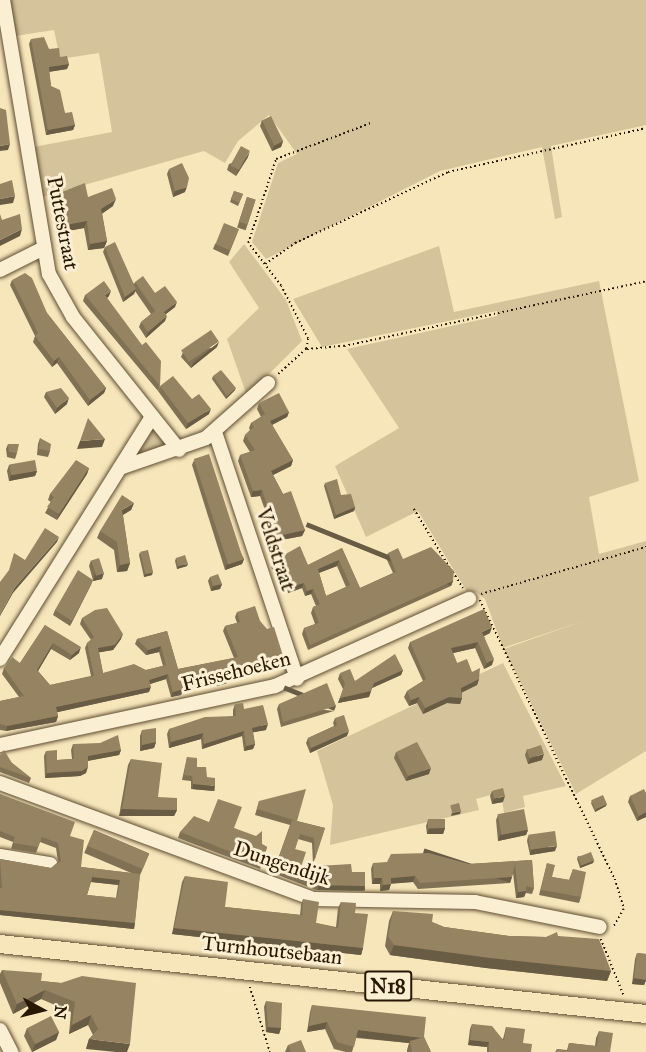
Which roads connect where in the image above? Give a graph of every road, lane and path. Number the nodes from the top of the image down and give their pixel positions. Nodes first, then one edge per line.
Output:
1 (3, 0) edge
2 (371, 123) dead end
3 (646, 128) edge
4 (44, 248) junction
5 (265, 264) junction
6 (0, 270) edge
7 (646, 281) edge
8 (306, 349) junction
9 (268, 382) joint
10 (152, 417) junction
11 (215, 432) junction
12 (179, 450) junction
13 (120, 468) junction
14 (414, 509) dead end
15 (646, 547) edge
16 (469, 599) junction
17 (0, 659) edge
18 (297, 679) junction
19 (0, 745) edge
20 (0, 783) edge
21 (0, 856) edge
22 (50, 864) dead end
23 (600, 927) junction
24 (0, 944) edge
25 (249, 970) junction
26 (641, 1014) edge
27 (0, 1030) edge
28 (11, 1052) edge
29 (270, 1052) edge

1 - 4 street, Puttestraat
2 - 5 path
3 - 5 path
4 - 6 street
4 - 10 street, Puttestraat
5 - 8 path
7 - 8 path
8 - 9 path
9 - 11 street
10 - 12 street, Puttestraat
10 - 13 street
11 - 12 street
11 - 18 street, Veldstraat
12 - 13 street
13 - 17 street
14 - 16 path
15 - 16 path
16 - 18 street, Frissehoeken
16 - 23 path
18 - 19 street, Frissehoeken
20 - 23 street, Dungendijk
21 - 22 street
23 - 26 path
24 - 25 main road, Turnhoutsebaan / N18
25 - 26 main road, Turnhoutsebaan / N18
25 - 29 path
27 - 28 street

